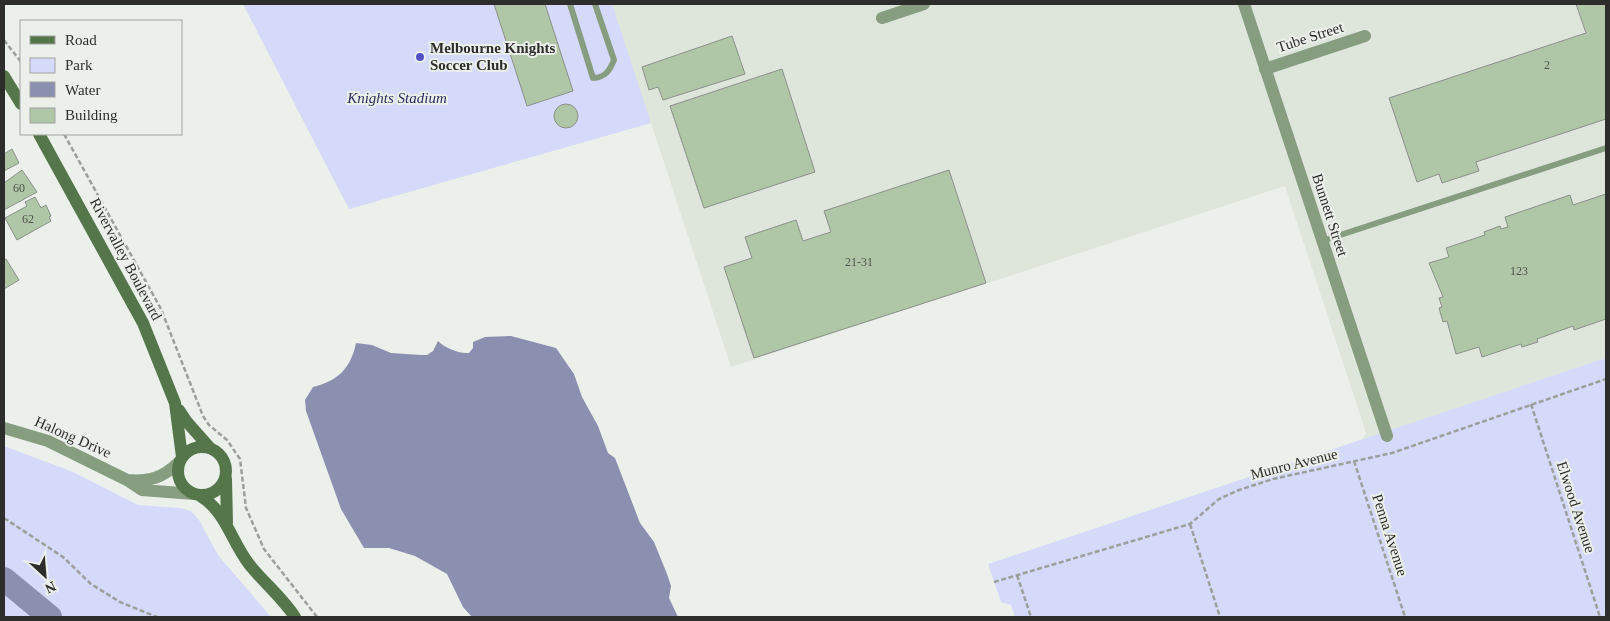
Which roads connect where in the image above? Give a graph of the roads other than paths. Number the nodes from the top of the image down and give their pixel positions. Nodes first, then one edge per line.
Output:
1 (570, 4) edge
2 (595, 4) edge
3 (924, 4) edge
4 (1244, 4) edge
5 (882, 18) dead end
6 (1366, 36) dead end
7 (1266, 69) junction
8 (4, 76) edge
9 (20, 102) edge
10 (40, 135) edge
11 (1606, 148) edge
12 (1322, 241) junction
13 (175, 403) junction
14 (4, 428) edge
15 (1387, 436) dead end
16 (210, 448) junction
17 (180, 460) junction
18 (226, 474) junction
19 (127, 480) junction
20 (197, 495) junction
21 (227, 523) junction
22 (295, 617) edge

1 - 2 lane
3 - 5 street
4 - 7 street, Bunnett Street
6 - 7 street, Tube Street
7 - 12 street, Bunnett Street
8 - 9 street
10 - 13 street, Rivervalley Boulevard
11 - 12 lane
12 - 15 street, Bunnett Street
13 - 16 street, Rivervalley Boulevard
13 - 17 street, Rivervalley Boulevard
14 - 19 street, Halong Drive
16 - 17 street
16 - 18 street
17 - 19 street, Halong Drive
17 - 20 street
18 - 20 street
18 - 21 street
19 - 20 street, Halong Drive
20 - 21 street
21 - 22 street

